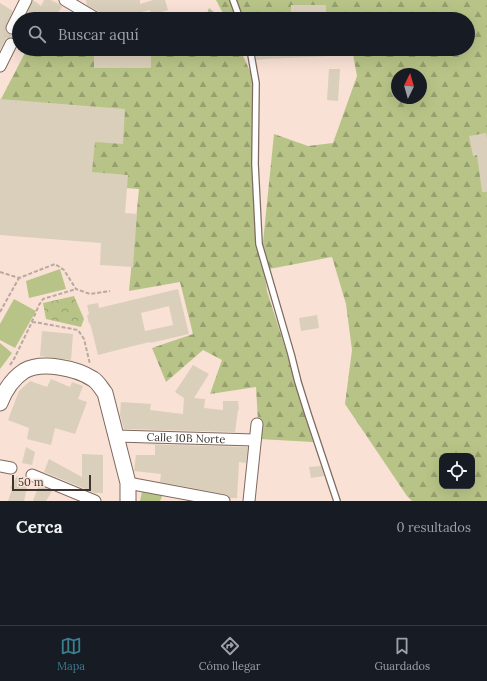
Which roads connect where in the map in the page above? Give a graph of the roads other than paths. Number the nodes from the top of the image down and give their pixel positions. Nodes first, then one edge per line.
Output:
1 (26, 0) edge
2 (65, 0) edge
3 (233, 0) edge
4 (20, 12) edge
5 (85, 12) edge
6 (237, 12) edge
7 (11, 44) dead end
8 (251, 56) edge
9 (0, 66) edge
10 (0, 403) edge
11 (257, 424) dead end
12 (116, 436) junction
13 (255, 440) junction
14 (32, 475) dead end
15 (128, 483) junction
16 (95, 501) edge
17 (128, 501) edge
18 (224, 501) edge
19 (249, 501) edge
20 (337, 501) edge

1 - 4 street
2 - 5 street
3 - 6 lane
7 - 9 street
8 - 20 lane
10 - 12 street
11 - 13 street
12 - 13 street, Calle 10B Norte
12 - 15 street
13 - 19 street
14 - 16 street
15 - 17 street
15 - 18 street

